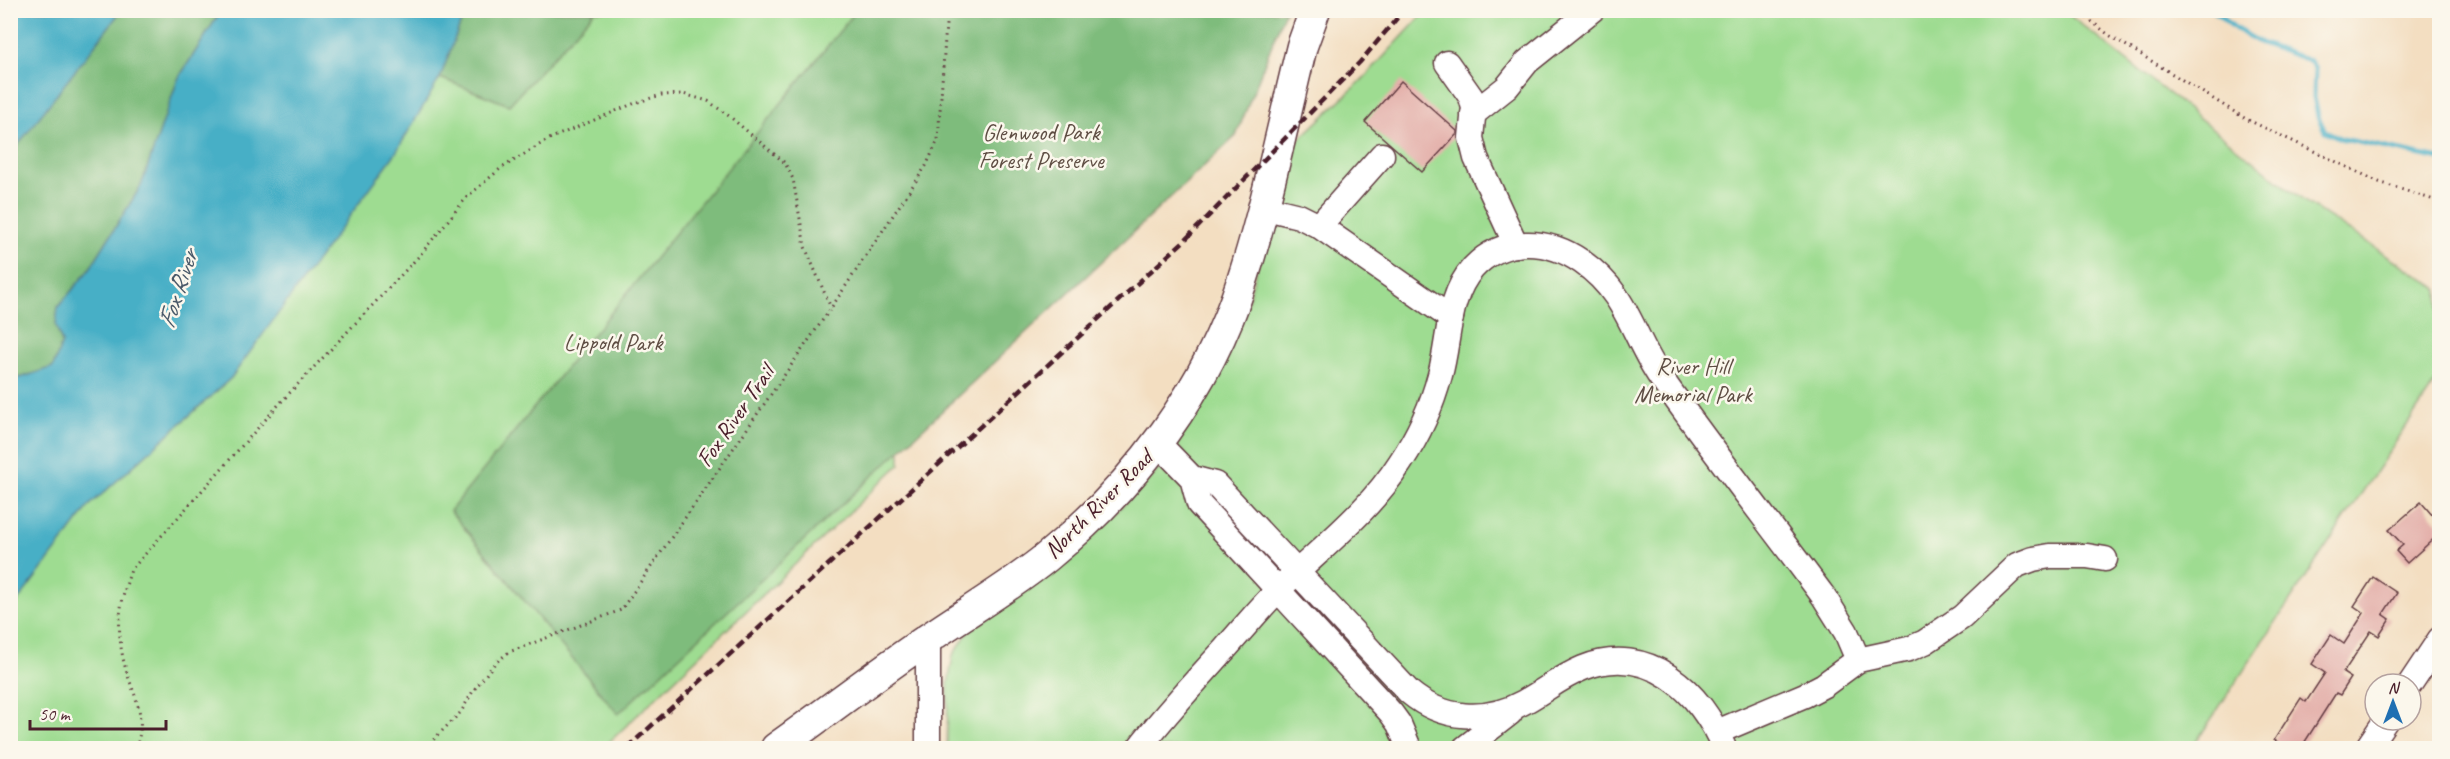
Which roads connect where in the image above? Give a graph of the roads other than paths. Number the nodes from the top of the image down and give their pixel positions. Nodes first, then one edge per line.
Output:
1 (1316, 10) edge
2 (1592, 10) edge
3 (1447, 63) dead end
4 (1473, 114) junction
5 (1382, 155) dead end
6 (1262, 207) junction
7 (1319, 226) junction
8 (1516, 244) junction
9 (1451, 318) junction
10 (1158, 443) junction
11 (1192, 478) junction
12 (2105, 560) dead end
13 (1298, 573) junction
14 (1278, 590) junction
15 (928, 639) junction
16 (2439, 639) edge
17 (1858, 660) junction
18 (2418, 672) edge
19 (1523, 703) junction
20 (1431, 708) junction
21 (2378, 732) edge
22 (1721, 740) edge
23 (1407, 743) edge
24 (776, 748) edge
25 (928, 748) edge
26 (1139, 748) edge
27 (1465, 748) edge
28 (2367, 748) edge

1 - 6 main road, North River Road
2 - 4 street
3 - 4 street
4 - 8 street
5 - 7 street
6 - 7 street
6 - 10 main road, North River Road
7 - 9 street
8 - 9 street
8 - 17 street
9 - 13 street
10 - 11 street
10 - 15 main road, North River Road
11 - 13 street
11 - 14 street
12 - 17 street
13 - 14 street
13 - 20 street
14 - 23 street
14 - 26 street
15 - 24 main road, North River Road
15 - 25 street
16 - 18 street
17 - 22 street
19 - 20 street
19 - 22 street
19 - 27 street
20 - 23 street
21 - 28 street

